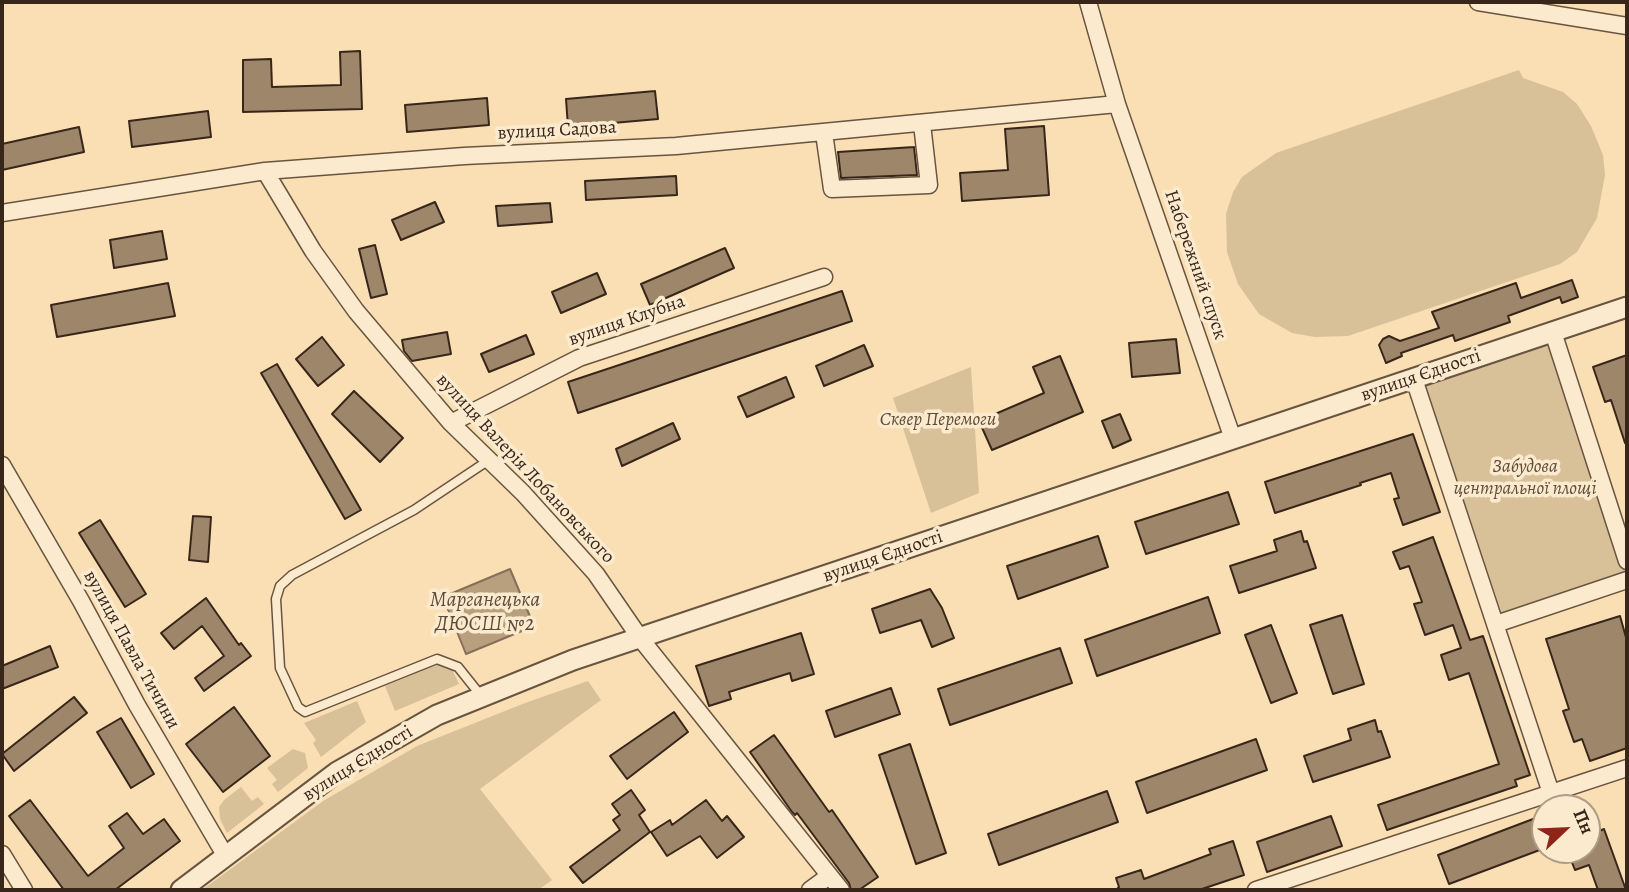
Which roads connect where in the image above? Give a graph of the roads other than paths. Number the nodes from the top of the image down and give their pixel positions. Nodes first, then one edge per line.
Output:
1 (1088, 2) edge
2 (1478, 2) edge
3 (1627, 26) edge
4 (1117, 104) junction
5 (922, 124) junction
6 (824, 133) junction
7 (265, 171) junction
8 (2, 213) edge
9 (824, 278) dead end
10 (1627, 307) edge
11 (1553, 332) junction
12 (1414, 379) junction
13 (451, 423) junction
14 (1233, 439) junction
15 (489, 460) junction
16 (2, 464) edge
17 (1627, 561) edge
18 (1627, 580) edge
19 (1496, 624) junction
20 (640, 638) junction
21 (482, 697) junction
22 (1627, 769) edge
23 (1551, 793) junction
24 (2, 854) edge
25 (225, 855) junction
26 (829, 876) junction
27 (24, 890) edge
28 (181, 890) edge
29 (810, 890) edge
30 (841, 890) edge
31 (1256, 890) edge

1 - 4 street, Набережний спуск
2 - 3 street
4 - 5 street, вулиця Садова
4 - 14 street, Набережний спуск
5 - 6 street, вулиця Садова
5 - 6 street
6 - 7 street, вулиця Садова
7 - 8 street, вулиця Садова
7 - 13 street, вулиця Валерія Лобановського
9 - 13 street, вулиця Клубна
10 - 11 street, вулиця Єдності
11 - 12 street, вулиця Єдності
11 - 17 street
12 - 14 street, вулиця Єдності
12 - 19 street
13 - 15 street, вулиця Валерія Лобановського
14 - 20 street, вулиця Єдності
15 - 20 street, вулиця Валерія Лобановського
15 - 21 lane
16 - 25 street, вулиця Павла Тичини
18 - 19 street
19 - 23 street
20 - 21 street, вулиця Єдності
20 - 26 street, вулиця Валерія Лобановського
21 - 25 street, вулиця Єдності
22 - 23 street
23 - 31 street
24 - 27 street
25 - 28 street, вулиця Єдності
26 - 29 street
26 - 30 street, вулиця Валерія Лобановського

